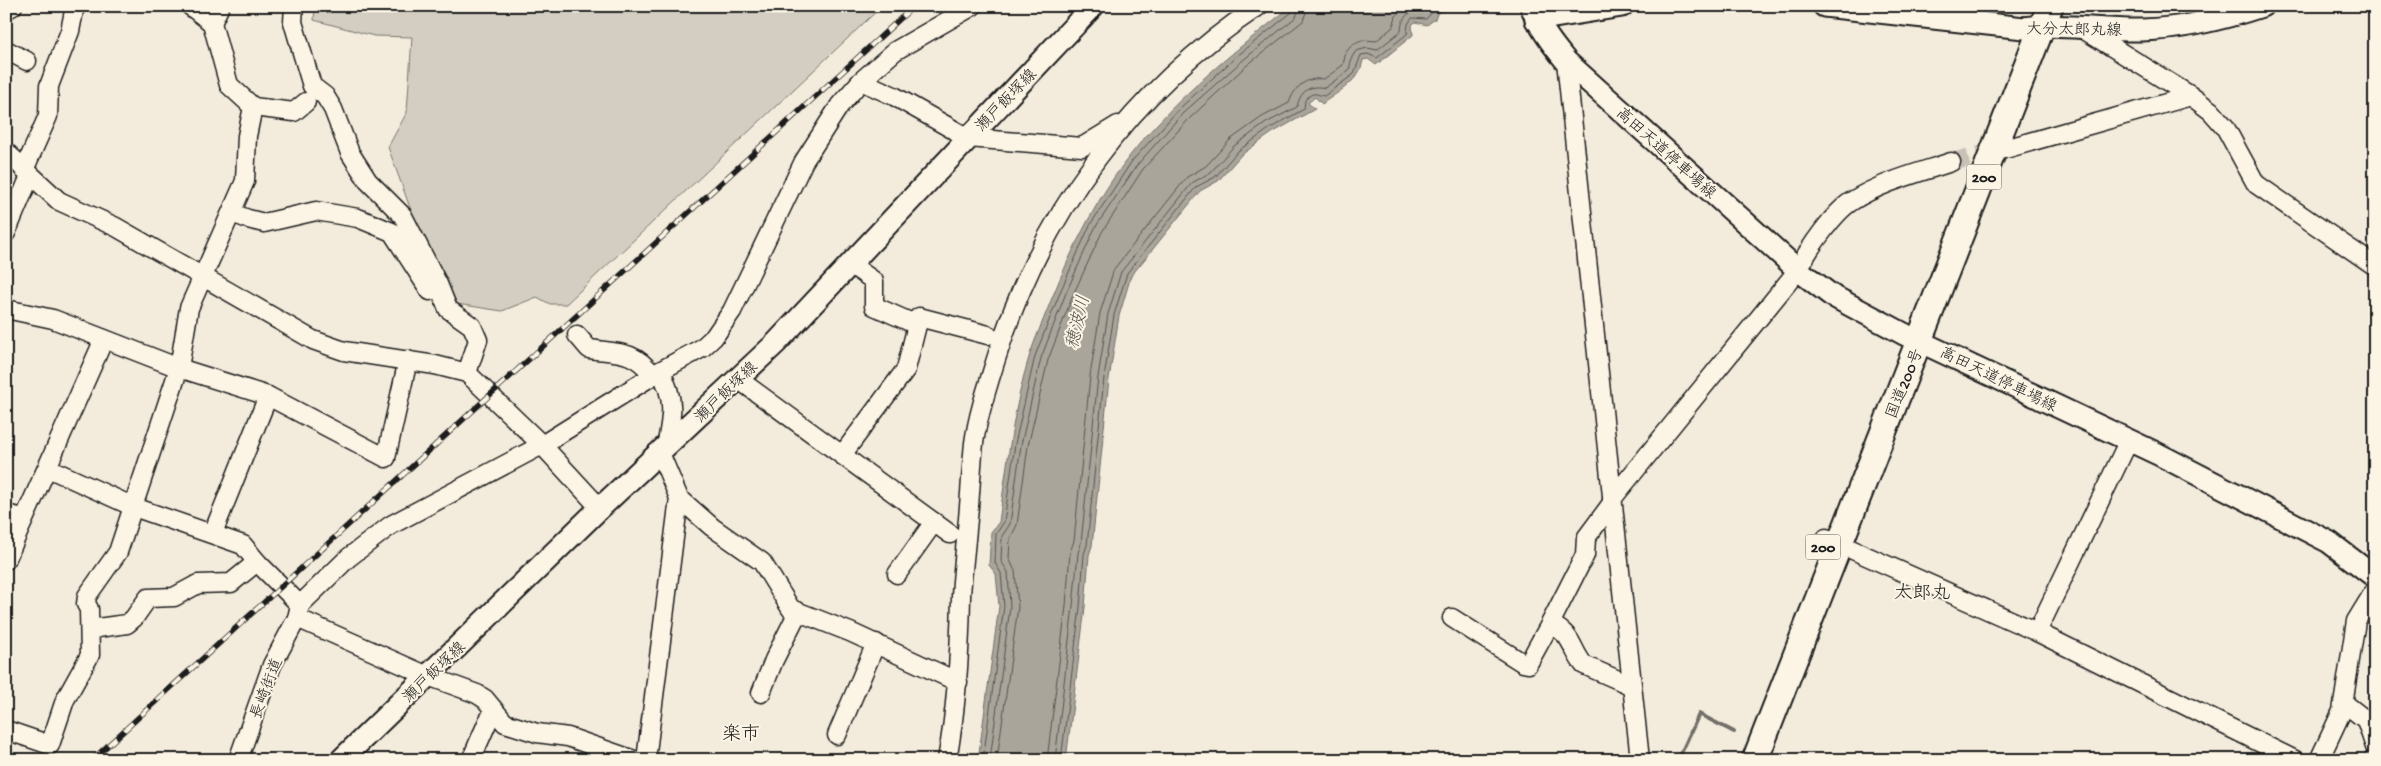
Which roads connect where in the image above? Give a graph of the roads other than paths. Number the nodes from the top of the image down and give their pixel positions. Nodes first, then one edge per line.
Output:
1 (13, 6) edge
2 (76, 6) edge
3 (190, 6) edge
4 (220, 6) edge
5 (294, 6) edge
6 (972, 6) edge
7 (1093, 6) edge
8 (1259, 6) edge
9 (1622, 6) edge
10 (1824, 6) edge
11 (2262, 6) edge
12 (6, 10) edge
13 (1534, 13) edge
14 (2038, 15) edge
15 (212, 23) junction
16 (2083, 29) junction
17 (6, 50) edge
18 (27, 61) dead end
19 (1566, 61) junction
20 (861, 81) junction
21 (2191, 96) junction
22 (306, 102) dead end
23 (253, 107) junction
24 (1132, 117) junction
25 (968, 138) junction
26 (2005, 149) tunnel mouth
27 (6, 152) edge
28 (1951, 162) tunnel mouth
29 (27, 173) junction
30 (232, 212) junction
31 (6, 234) edge
32 (850, 264) junction
33 (2375, 266) edge
34 (1798, 270) junction
35 (204, 276) junction
36 (6, 309) edge
37 (448, 310) junction
38 (917, 325) junction
39 (577, 335) dead end
40 (988, 335) dead end
41 (1912, 337) junction
42 (104, 339) junction
43 (408, 360) junction
44 (180, 368) junction
45 (467, 373) junction
46 (656, 373) junction
47 (738, 379) junction
48 (268, 396) junction
49 (2129, 440) junction
50 (542, 445) junction
51 (663, 450) junction
52 (842, 456) junction
53 (48, 468) junction
54 (680, 498) junction
55 (1612, 501) junction
56 (134, 507) junction
57 (600, 508) junction
58 (6, 514) edge
59 (23, 518) junction
60 (934, 522) junction
61 (213, 533) junction
62 (950, 534) dead end
63 (1832, 541) junction
64 (6, 560) edge
65 (257, 562) junction
66 (897, 574) dead end
67 (2375, 577) edge
68 (2375, 590) edge
69 (298, 612) junction
70 (798, 612) junction
71 (1452, 618) dead end
72 (1550, 624) junction
73 (90, 628) junction
74 (2037, 632) junction
75 (876, 643) junction
76 (428, 676) junction
77 (958, 682) junction
78 (1632, 686) junction
79 (761, 693) dead end
80 (2344, 703) junction
81 (494, 712) junction
82 (6, 730) edge
83 (838, 735) dead end
84 (2375, 747) edge
85 (1746, 759) edge
86 (238, 760) edge
87 (341, 760) edge
88 (471, 760) edge
89 (634, 760) edge
90 (646, 760) edge
91 (947, 760) edge
92 (1640, 760) edge
93 (2295, 760) edge
94 (2319, 760) edge

1 - 12 street
2 - 29 street
3 - 15 street
4 - 15 street
5 - 37 street
6 - 20 street, 長崎街道
7 - 25 main road, 瀬戸飯塚線
8 - 24 street
9 - 13 main road
10 - 14 main road, 大分太郎丸線
11 - 16 main road, 大分太郎丸線
13 - 19 main road, 高田天道停車場線
14 - 16 main road, 大分太郎丸線
14 - 41 highway, 国道200号 / 200
15 - 23 street
16 - 21 street
17 - 18 street
19 - 34 main road, 高田天道停車場線
19 - 55 street
20 - 25 street
20 - 46 street, 長崎街道
21 - 26 street
21 - 33 street
22 - 23 street
23 - 30 street
24 - 25 street
24 - 77 street
25 - 32 main road, 瀬戸飯塚線
27 - 29 street
28 - 34 street
29 - 31 street
29 - 35 street
30 - 35 street
30 - 37 street
32 - 38 street
32 - 47 main road, 瀬戸飯塚線
34 - 41 main road, 高田天道停車場線
34 - 55 street
35 - 43 street
35 - 44 street
36 - 42 street
37 - 45 street
38 - 40 street
38 - 52 street
39 - 46 street
41 - 49 main road, 高田天道停車場線
41 - 63 highway, 国道200号 / 200
42 - 44 street
42 - 53 street
43 - 45 street
43 - 48 street
44 - 48 street
44 - 56 street
45 - 50 street
46 - 50 street, 長崎街道
46 - 51 street
47 - 51 main road, 瀬戸飯塚線
47 - 52 street
48 - 61 street
49 - 67 main road, 高田天道停車場線
49 - 74 street
50 - 57 street
50 - 69 street, 長崎街道
51 - 54 street
51 - 57 main road, 瀬戸飯塚線
52 - 60 street
53 - 56 street
53 - 59 street
54 - 70 street
54 - 90 street
55 - 72 street
55 - 78 street
56 - 61 street
56 - 73 street
57 - 76 main road, 瀬戸飯塚線
58 - 59 street
59 - 64 street
60 - 62 street
60 - 66 street
61 - 65 street
63 - 74 street
63 - 85 highway, 国道200号 / 200
65 - 69 street
65 - 73 street
68 - 80 street
69 - 76 street
69 - 86 street, 長崎街道
70 - 75 street
70 - 79 street
71 - 72 street
72 - 78 street
73 - 82 street
74 - 93 street
75 - 77 street
75 - 83 street
76 - 81 street
76 - 87 main road, 瀬戸飯塚線
77 - 91 street
78 - 92 street
80 - 84 street
80 - 94 street
81 - 88 street
81 - 89 street

